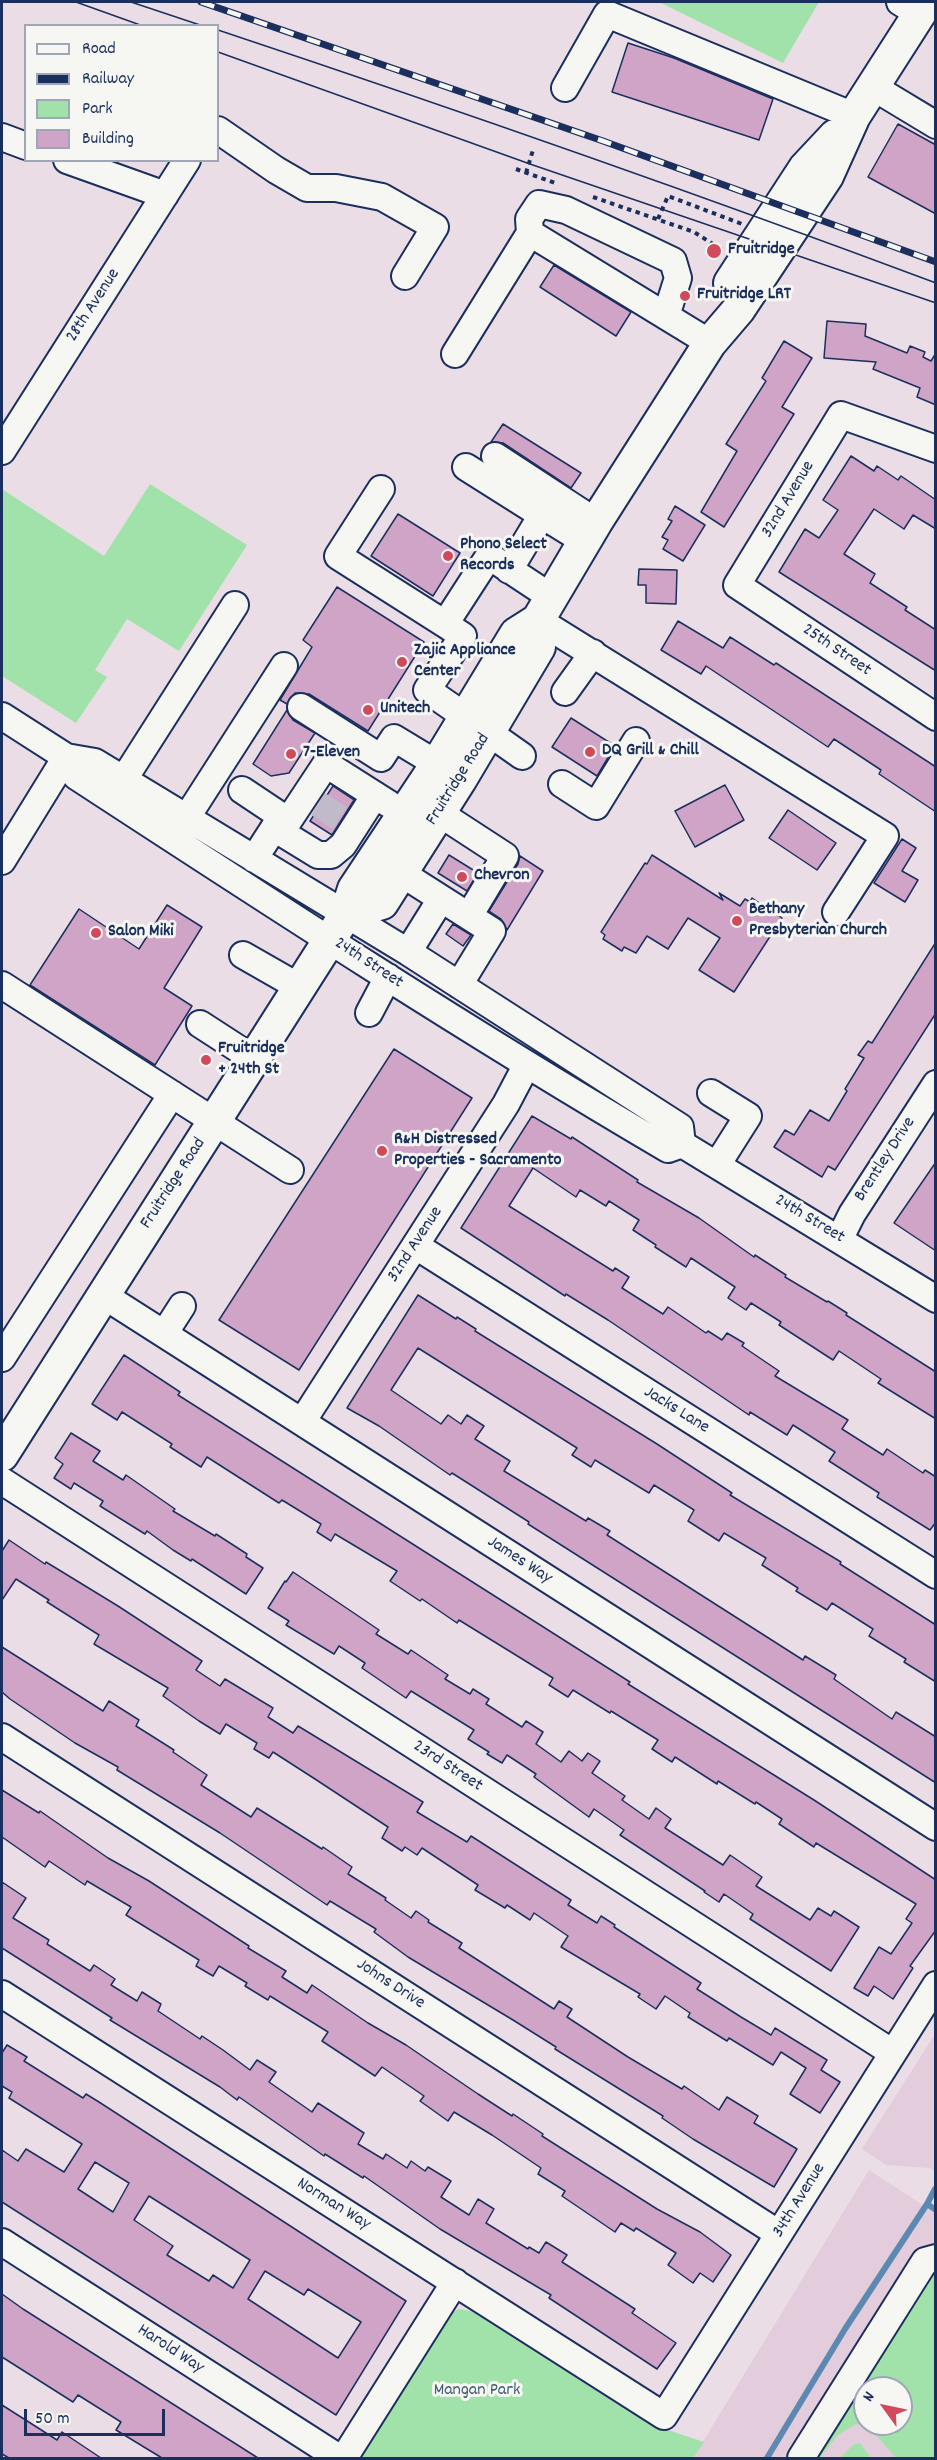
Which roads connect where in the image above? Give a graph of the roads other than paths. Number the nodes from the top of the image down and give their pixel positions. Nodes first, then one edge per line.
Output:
1 (916, 6) edge
2 (873, 87) junction
3 (565, 88) dead end
4 (854, 116) junction
5 (219, 118) edge
6 (936, 125) edge
7 (2, 137) edge
8 (24, 145) edge
9 (73, 162) edge
10 (186, 162) edge
11 (165, 195) junction
12 (530, 233) junction
13 (405, 276) dead end
14 (666, 316) junction
15 (710, 342) junction
16 (455, 354) dead end
17 (936, 449) edge
18 (2, 451) edge
19 (495, 456) dead end
20 (466, 467) dead end
21 (381, 489) dead end
22 (542, 515) junction
23 (590, 531) junction
24 (509, 570) junction
25 (737, 585) joint
26 (234, 605) dead end
27 (545, 609) junction
28 (445, 624) junction
29 (593, 653) junction
30 (284, 666) dead end
31 (565, 692) dead end
32 (302, 707) dead end
33 (2, 716) edge
34 (936, 717) edge
35 (477, 725) junction
36 (636, 741) dead end
37 (522, 756) dead end
38 (66, 757) junction
39 (436, 764) junction
40 (124, 779) junction
41 (562, 784) dead end
42 (242, 790) dead end
43 (375, 795) junction
44 (439, 813) junction
45 (404, 814) junction
46 (187, 817) junction
47 (278, 830) junction
48 (255, 858) junction
49 (2, 861) edge
50 (401, 873) junction
51 (441, 899) junction
52 (836, 912) dead end
53 (469, 916) junction
54 (338, 926) junction
55 (408, 952) junction
56 (243, 955) dead end
57 (388, 977) junction
58 (2, 985) edge
59 (459, 985) junction
60 (299, 987) junction
61 (369, 1013) dead end
62 (200, 1024) dead end
63 (254, 1059) junction
64 (526, 1066) junction
65 (936, 1084) edge
66 (711, 1093) dead end
67 (172, 1094) junction
68 (214, 1121) junction
69 (682, 1144) junction
70 (717, 1165) junction
71 (290, 1170) dead end
72 (840, 1238) junction
73 (416, 1246) junction
74 (103, 1295) junction
75 (936, 1299) edge
76 (182, 1306) dead end
77 (164, 1334) junction
78 (2, 1358) edge
79 (302, 1422) junction
80 (2, 1455) edge
81 (2, 1481) edge
82 (936, 1575) edge
83 (2, 1737) edge
84 (936, 1827) edge
85 (936, 1985) edge
86 (2, 1994) edge
87 (893, 2053) junction
88 (779, 2234) junction
89 (2, 2242) edge
90 (936, 2258) edge
91 (455, 2282) junction
92 (664, 2416) joint
93 (339, 2458) edge
94 (344, 2458) edge
95 (801, 2458) edge

1 - 2 main road, Fruitridge Road
2 - 4 main road, Fruitridge Road
2 - 6 street
3 - 4 street
4 - 15 main road, Fruitridge Road
5 - 13 street
7 - 8 street
9 - 11 street
10 - 11 street, 28th Avenue
11 - 18 street, 28th Avenue
12 - 14 street
12 - 14 street
12 - 16 street
14 - 15 street
15 - 23 main road, Fruitridge Road
17 - 25 street, 32nd Avenue
19 - 23 street
20 - 22 street
21 - 28 street
22 - 23 street
22 - 24 street
23 - 27 main road, Fruitridge Road
24 - 27 street
24 - 28 street
25 - 34 street, 25th Street
26 - 40 street
27 - 29 street
27 - 35 main road, Fruitridge Road
28 - 35 street
29 - 31 street
29 - 52 street
30 - 46 street
32 - 39 street
33 - 38 street, 24th Street
35 - 37 street
35 - 39 main road, Fruitridge Road
35 - 44 main road, Fruitridge Road
36 - 41 street
38 - 40 street, 24th Street
38 - 49 street
38 - 54 street, 24th Street
39 - 45 main road, Fruitridge Road
40 - 46 street, 24th Street
42 - 47 street
43 - 45 street
43 - 47 street
43 - 47 street
44 - 50 main road, Fruitridge Road
44 - 53 street
45 - 54 main road, Fruitridge Road
46 - 48 street, 24th Street
47 - 48 street
48 - 54 street, 24th Street
50 - 51 street
50 - 54 main road, Fruitridge Road
51 - 53 street
51 - 55 street
53 - 59 street
54 - 55 street, 24th Street
54 - 57 street, 24th Street
54 - 60 main road, Fruitridge Road
55 - 59 street, 24th Street
56 - 60 street
57 - 61 street
57 - 64 street, 24th Street
58 - 67 street
59 - 69 street, 24th Street
60 - 63 main road, Fruitridge Road
62 - 63 street
63 - 68 main road, Fruitridge Road
64 - 69 street, 24th Street
64 - 73 street, 32nd Avenue
65 - 72 street, Brentley Drive
66 - 70 street
67 - 68 street
67 - 78 street
68 - 71 street
68 - 74 main road, Fruitridge Road
69 - 70 street, 24th Street
70 - 72 street, 24th Street
72 - 75 street, 24th Street
73 - 79 street, 32nd Avenue
73 - 82 street, Jacks Lane
74 - 77 street, James Way
74 - 80 main road, Fruitridge Road
76 - 77 street
77 - 79 street, James Way
79 - 84 street, James Way
81 - 87 street, 23rd Street
83 - 88 street, Johns Drive
85 - 87 street, 34th Avenue
86 - 91 street, Norman Way
87 - 88 street, 34th Avenue
88 - 92 street, 34th Avenue
89 - 93 street, Harold Way
90 - 95 street
91 - 92 street, Norman Way
91 - 94 street

